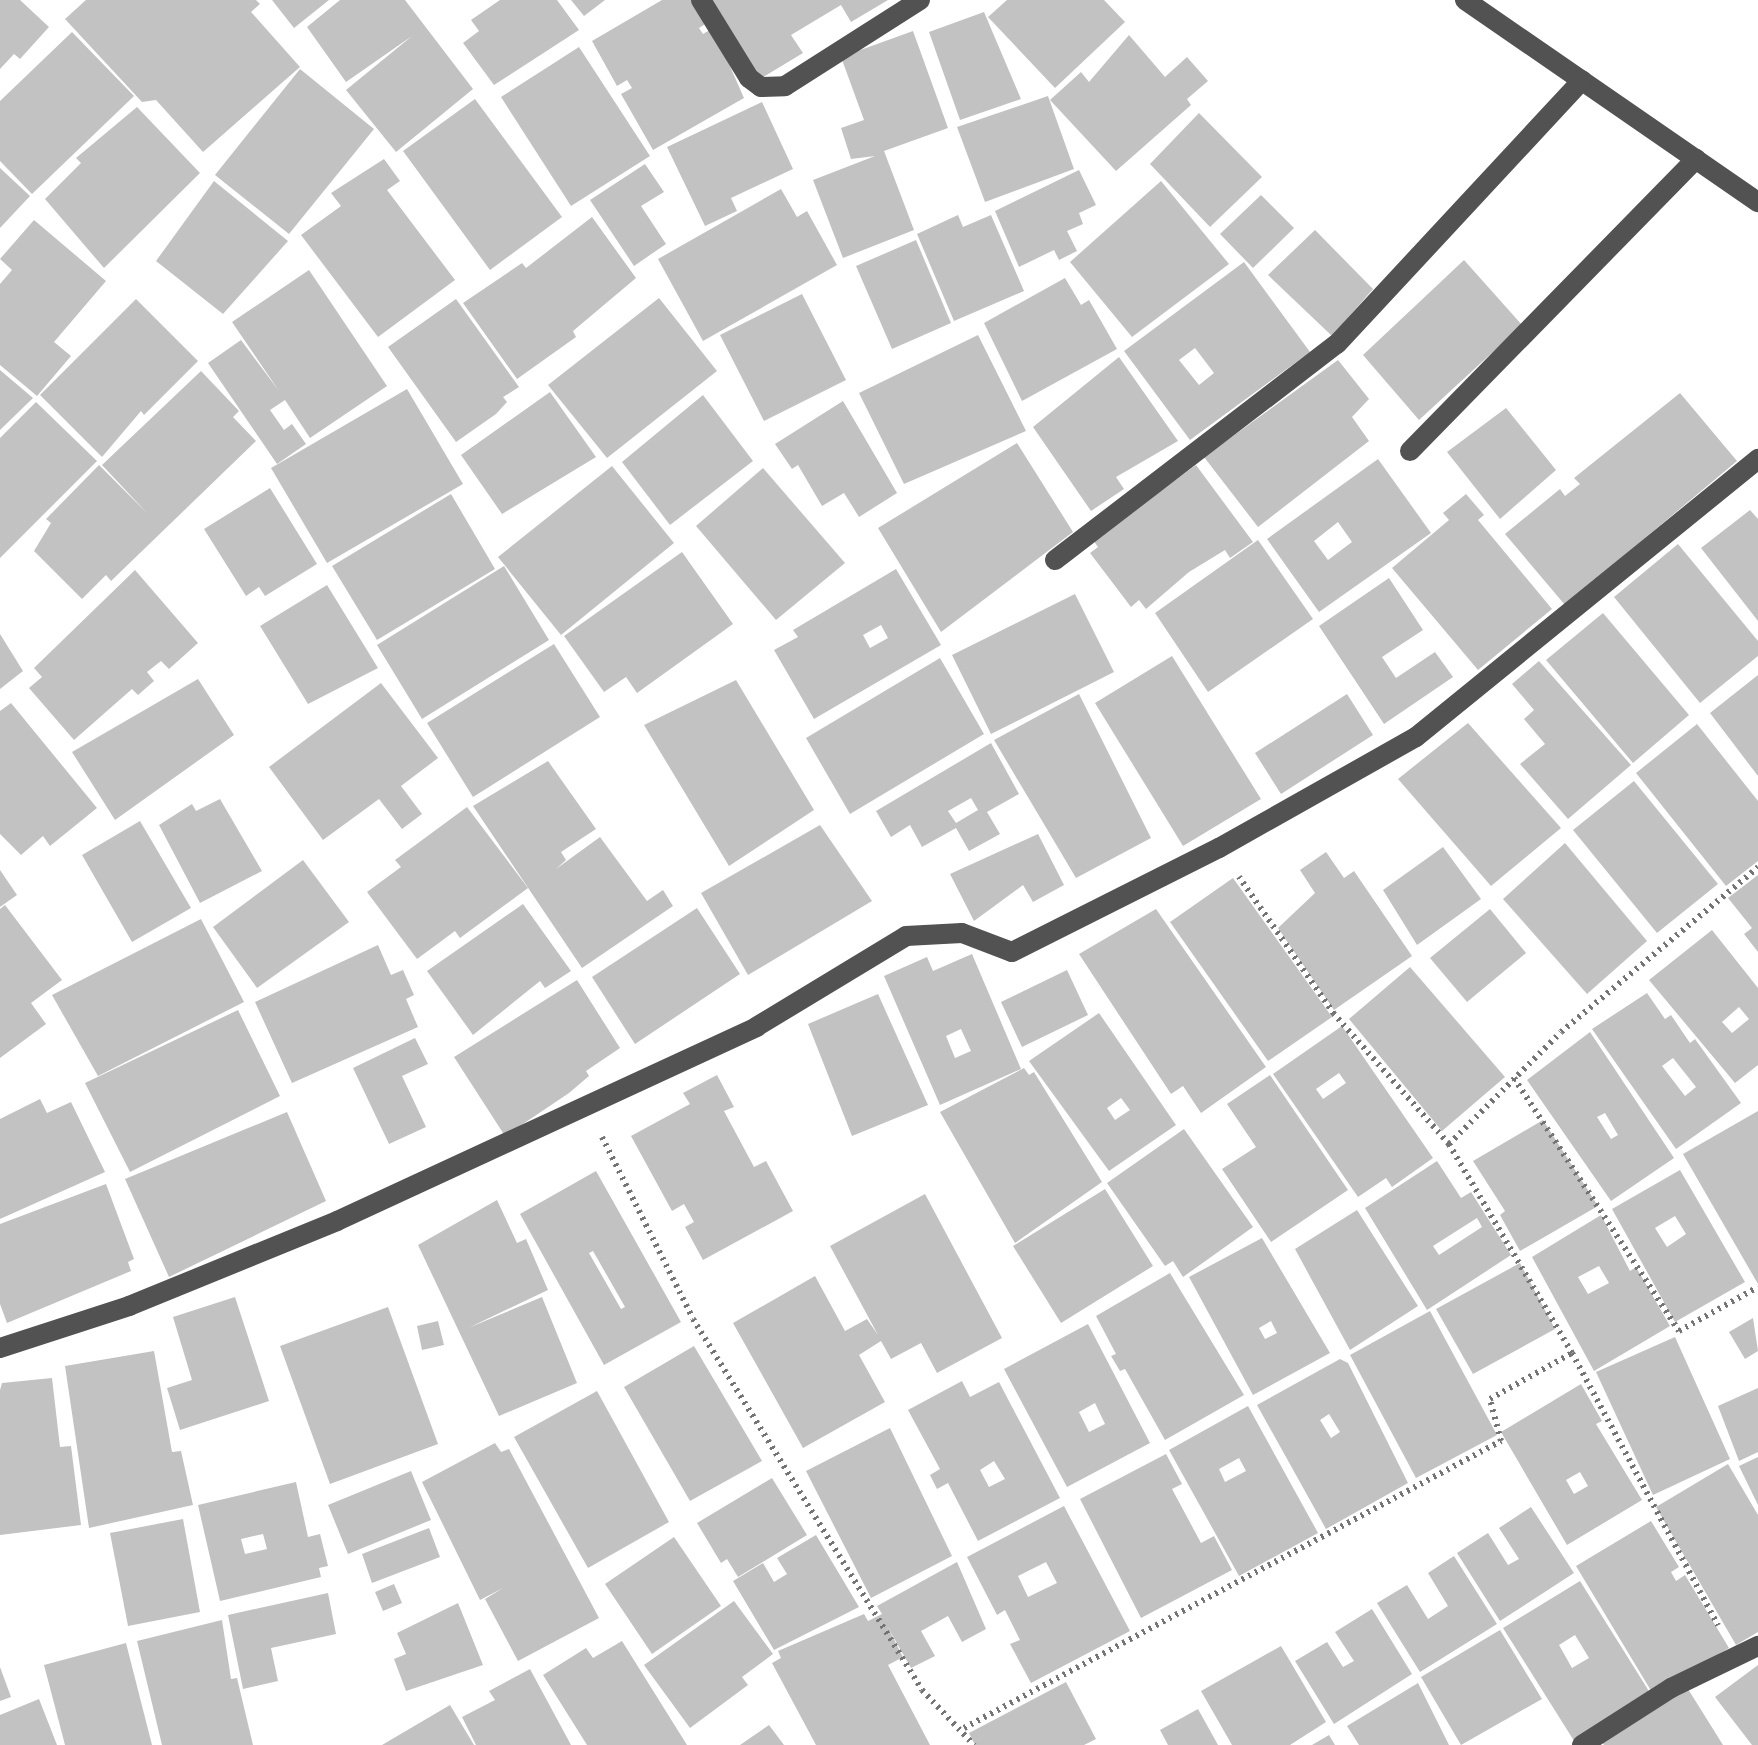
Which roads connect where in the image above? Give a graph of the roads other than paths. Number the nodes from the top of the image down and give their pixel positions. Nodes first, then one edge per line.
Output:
1 (701, 0) edge
2 (920, 0) edge
3 (1465, 0) edge
4 (1582, 80) junction
5 (1696, 159) junction
6 (1758, 202) edge
7 (1410, 452) dead end
8 (1758, 458) edge
9 (1055, 560) dead end
10 (0, 1348) edge
11 (1758, 1646) edge
12 (1582, 1745) edge

1 - 2 street
3 - 4 street
4 - 5 street
4 - 9 street
5 - 6 street
5 - 7 street
8 - 10 street
11 - 12 street

